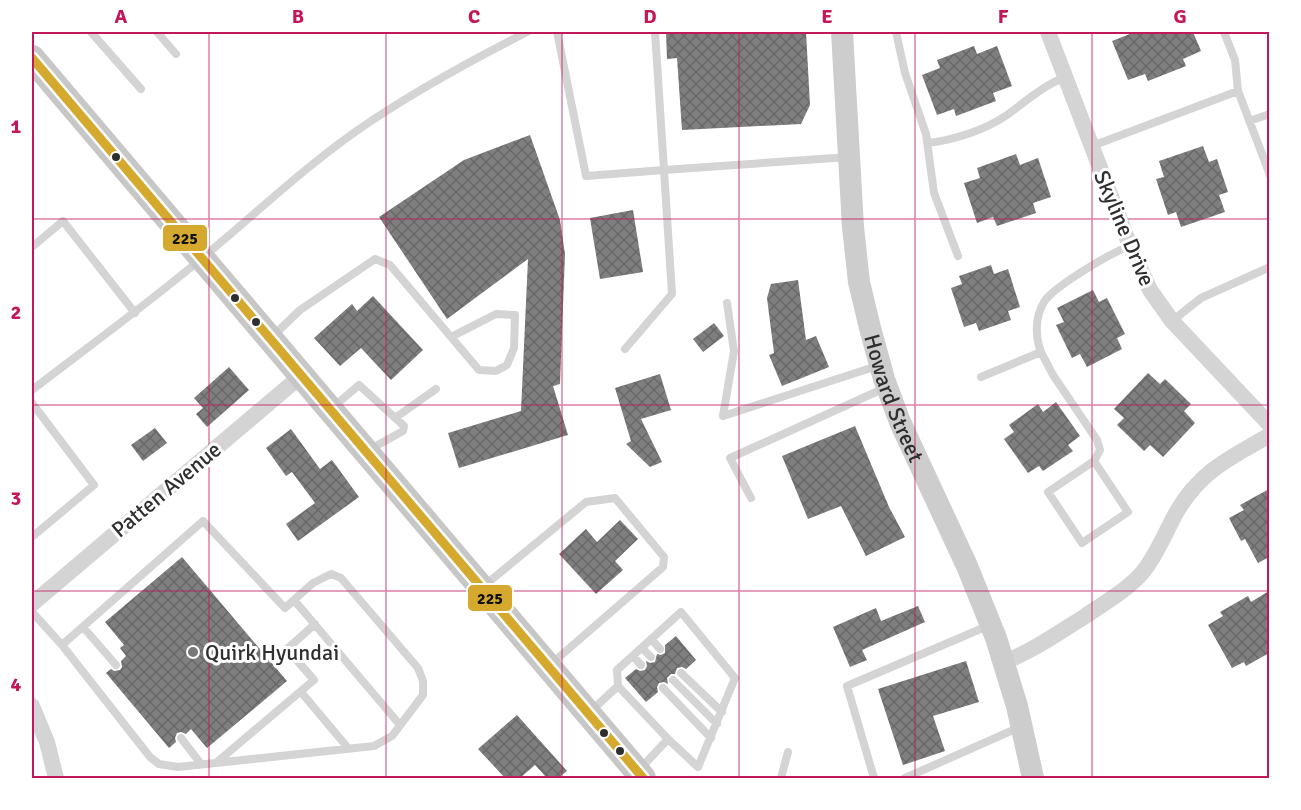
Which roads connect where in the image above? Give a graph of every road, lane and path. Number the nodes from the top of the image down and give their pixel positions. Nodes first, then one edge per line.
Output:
1 (91, 32) edge
2 (157, 32) edge
3 (527, 32) edge
4 (557, 32) edge
5 (655, 32) edge
6 (842, 32) edge
7 (896, 32) edge
8 (1048, 32) edge
9 (1224, 32) edge
10 (176, 54) dead end
11 (33, 63) edge
12 (1065, 77) junction
13 (141, 89) dead end
14 (1238, 91) junction
15 (1269, 114) edge
16 (1249, 122) junction
17 (928, 143) junction
18 (1092, 146) junction
19 (849, 157) junction
20 (664, 170) junction
21 (1269, 175) edge
22 (1130, 246) junction
23 (32, 247) edge
24 (958, 256) dead end
25 (202, 258) junction
26 (1269, 267) edge
27 (727, 303) dead end
28 (135, 313) junction
29 (1172, 321) junction
30 (451, 337) junction
31 (270, 338) junction
32 (625, 349) dead end
33 (1041, 352) junction
34 (880, 365) junction
35 (302, 375) junction
36 (981, 377) dead end
37 (887, 387) junction
38 (436, 389) dead end
39 (32, 390) edge
40 (32, 403) edge
41 (331, 409) junction
42 (395, 418) junction
43 (1269, 425) edge
44 (1269, 435) edge
45 (367, 451) junction
46 (1094, 461) junction
47 (751, 498) dead end
48 (32, 537) edge
49 (482, 587) junction
50 (294, 600) junction
51 (32, 604) edge
52 (32, 612) edge
53 (315, 624) junction
54 (991, 624) junction
55 (82, 627) junction
56 (651, 639) junction
57 (62, 645) junction
58 (642, 648) junction
59 (660, 649) dead end
60 (633, 656) junction
61 (651, 657) dead end
62 (1004, 662) junction
63 (116, 665) dead end
64 (641, 665) dead end
65 (548, 666) junction
66 (681, 673) dead end
67 (673, 680) dead end
68 (618, 686) junction
69 (663, 688) dead end
70 (301, 692) junction
71 (32, 706) edge
72 (722, 712) junction
73 (588, 713) junction
74 (717, 724) junction
75 (400, 725) junction
76 (1024, 736) junction
77 (181, 738) dead end
78 (711, 738) junction
79 (668, 739) junction
80 (348, 748) junction
81 (788, 752) dead end
82 (217, 762) junction
83 (201, 764) junction
84 (637, 776) edge
85 (56, 778) edge
86 (782, 778) edge
87 (874, 778) edge
88 (905, 778) edge
89 (1033, 778) edge

1 - 13 lane
2 - 10 lane
3 - 25 lane
4 - 20 lane
5 - 20 lane
6 - 19 street, Howard Street
7 - 17 lane
8 - 12 street, Skyline Drive
9 - 14 lane
11 - 25 main road
12 - 17 lane
12 - 18 street, Skyline Drive
14 - 16 lane
14 - 18 lane
15 - 16 lane
16 - 21 lane
17 - 24 lane
18 - 22 street, Skyline Drive
19 - 20 lane
19 - 34 street, Howard Street
20 - 32 lane
22 - 29 street, Skyline Drive
22 - 33 lane
23 - 28 lane
25 - 28 lane
25 - 31 main road
26 - 29 lane
27 - 34 lane
28 - 39 lane
29 - 43 street, Skyline Drive
30 - 30 lane
30 - 31 lane
31 - 35 main road
33 - 36 lane
33 - 46 lane
34 - 37 street, Howard Street
35 - 41 main road
35 - 51 street, Patten Avenue
37 - 47 lane
37 - 54 street, Howard Street
38 - 42 lane
40 - 48 lane
41 - 42 lane
41 - 45 main road
42 - 45 lane
44 - 62 street
45 - 49 main road
46 - 46 lane
49 - 65 main road
49 - 65 lane
50 - 53 lane
50 - 55 lane
50 - 75 lane
52 - 57 lane
53 - 70 lane
53 - 75 lane
54 - 62 street, Howard Street
54 - 87 lane
55 - 57 lane
55 - 63 lane
56 - 58 lane
56 - 59 lane
56 - 72 lane
57 - 83 lane
58 - 60 lane
58 - 61 lane
60 - 64 lane
60 - 68 lane
62 - 76 street, Howard Street
65 - 73 main road
66 - 72 lane
67 - 74 lane
68 - 73 lane
68 - 79 lane
69 - 78 lane
70 - 80 lane
70 - 82 lane
71 - 85 street
72 - 74 lane
73 - 84 main road
74 - 78 lane
75 - 80 lane
76 - 88 lane
76 - 89 street, Howard Street
77 - 83 lane
78 - 79 lane
79 - 84 lane
80 - 82 lane
81 - 86 lane
82 - 83 lane

